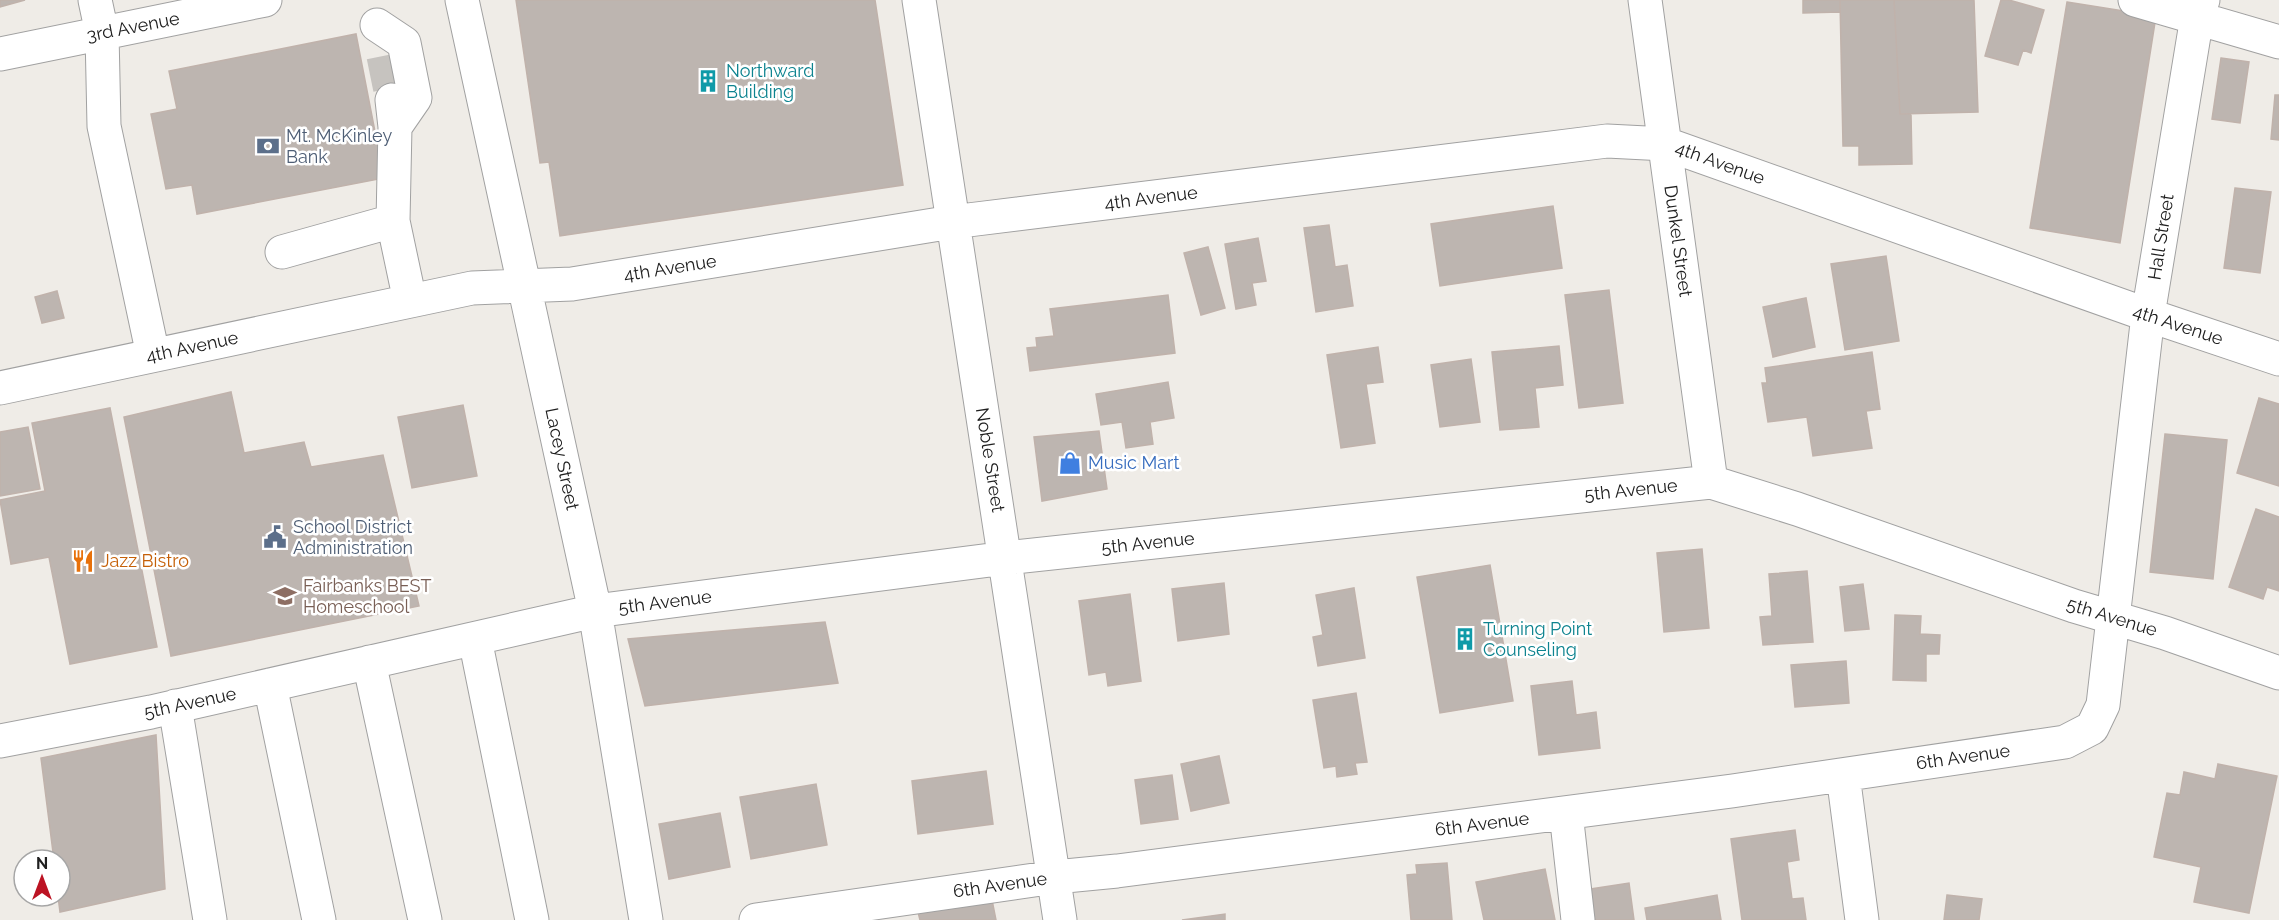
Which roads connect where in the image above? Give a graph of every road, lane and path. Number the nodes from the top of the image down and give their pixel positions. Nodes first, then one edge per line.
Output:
1 (96, 0) edge
2 (265, 0) edge
3 (462, 0) edge
4 (920, 0) edge
5 (1645, 0) edge
6 (2135, 0) edge
7 (214, 5) edge
8 (2200, 9) edge
9 (377, 27) edge
10 (102, 33) junction
11 (2279, 42) edge
12 (0, 54) edge
13 (1665, 144) junction
14 (393, 221) junction
15 (952, 222) junction
16 (282, 252) dead end
17 (524, 286) junction
18 (410, 301) junction
19 (2148, 315) junction
20 (153, 355) junction
21 (2279, 359) edge
22 (0, 388) edge
23 (1711, 482) junction
24 (1006, 558) junction
25 (595, 611) junction
26 (2114, 618) junction
27 (475, 639) junction
28 (369, 662) junction
29 (2279, 673) edge
30 (270, 685) junction
31 (176, 706) junction
32 (0, 741) edge
33 (1843, 775) junction
34 (1566, 813) junction
35 (1054, 877) junction
36 (210, 920) edge
37 (319, 920) edge
38 (425, 920) edge
39 (532, 920) edge
40 (646, 920) edge
41 (756, 920) edge
42 (1060, 920) edge
43 (1578, 920) edge
44 (1862, 920) edge

1 - 10 street
2 - 7 street, 3rd Avenue
3 - 17 street, Lacey Street
4 - 15 street, Noble Street
5 - 13 street, Dunkel Street
6 - 8 street
7 - 10 street, 3rd Avenue
8 - 11 street
8 - 19 street, Hall Street
9 - 14 street
10 - 12 street, 3rd Avenue
10 - 20 street
13 - 15 street, 4th Avenue
13 - 19 street, 4th Avenue
13 - 23 street, Dunkel Street
14 - 16 street
14 - 18 street
15 - 17 street, 4th Avenue
15 - 24 street, Noble Street
17 - 18 street, 4th Avenue
17 - 25 street, Lacey Street
18 - 20 street, 4th Avenue
19 - 21 street, 4th Avenue
19 - 26 street, Hall Street
20 - 22 street, 4th Avenue
23 - 24 street, 5th Avenue
23 - 26 street, 5th Avenue
24 - 25 street, 5th Avenue
24 - 35 street, Noble Street
25 - 27 street, 5th Avenue
25 - 40 street, Lacey Street
26 - 29 street, 5th Avenue
26 - 33 street, 6th Avenue
27 - 28 street, 5th Avenue
27 - 39 street
28 - 30 street, 5th Avenue
28 - 38 street
30 - 31 street, 5th Avenue
30 - 37 street
31 - 32 street, 5th Avenue
31 - 36 street
33 - 34 street, 6th Avenue
33 - 44 street
34 - 35 street, 6th Avenue
34 - 43 street
35 - 41 street, 6th Avenue
35 - 42 street, Noble Street

